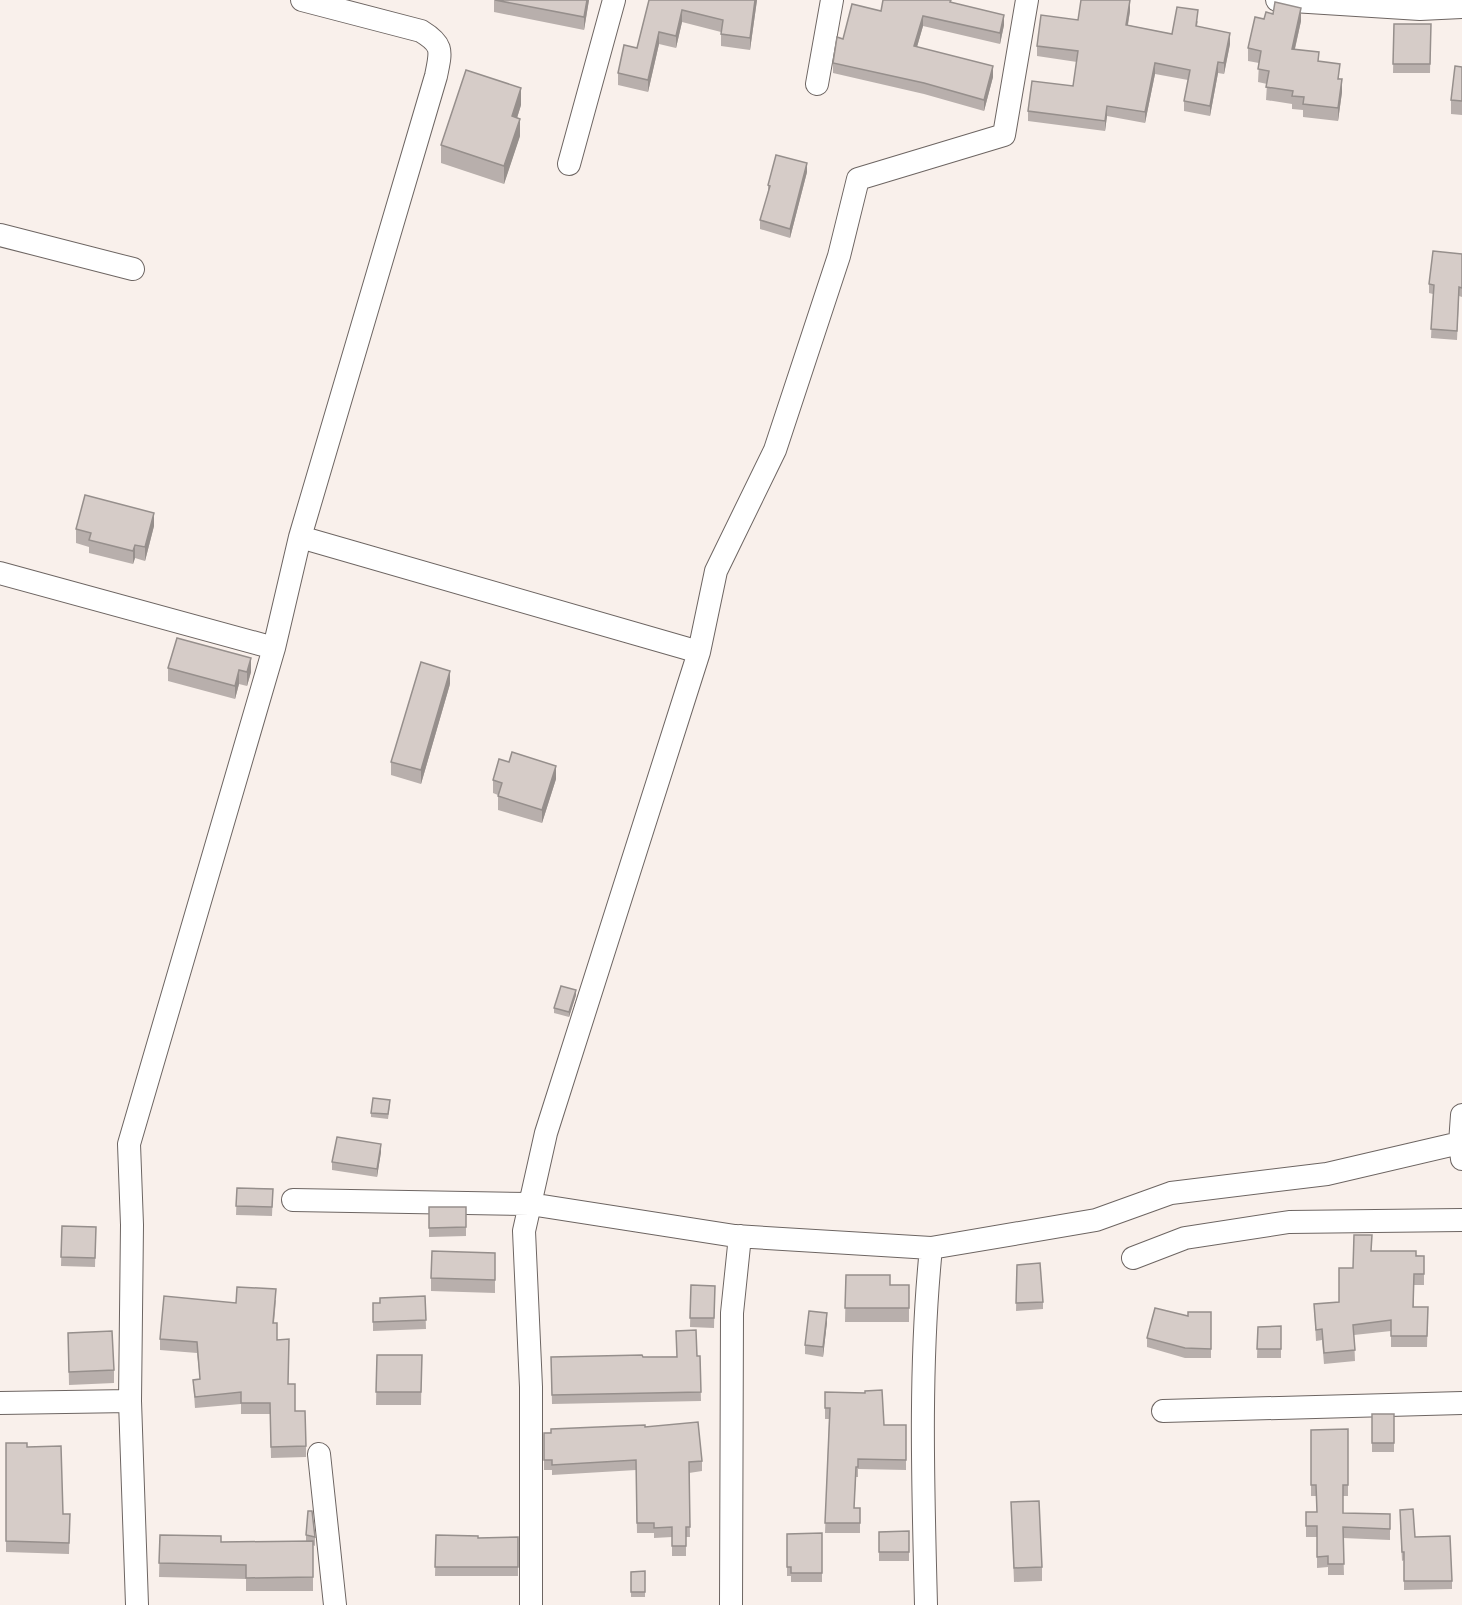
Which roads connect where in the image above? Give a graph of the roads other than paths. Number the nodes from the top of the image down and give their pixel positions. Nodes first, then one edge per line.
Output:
1 (302, 0) edge
2 (614, 0) edge
3 (832, 0) edge
4 (1027, 0) edge
5 (1277, 0) edge
6 (1449, 5) edge
7 (817, 84) dead end
8 (569, 164) dead end
9 (0, 235) edge
10 (133, 269) dead end
11 (300, 537) junction
12 (0, 573) edge
13 (274, 648) junction
14 (699, 652) junction
15 (1462, 1115) edge
16 (1461, 1151) edge
17 (292, 1200) dead end
18 (530, 1204) junction
19 (1462, 1220) edge
20 (740, 1236) junction
21 (931, 1248) junction
22 (1133, 1258) dead end
23 (130, 1401) junction
24 (0, 1403) edge
25 (1462, 1403) edge
26 (1163, 1411) dead end
27 (319, 1454) dead end
28 (137, 1605) edge
29 (335, 1605) edge
30 (531, 1605) edge
31 (731, 1605) edge
32 (926, 1605) edge

1 - 11 street
2 - 8 street
3 - 7 street
4 - 14 street
5 - 6 street
9 - 10 street
11 - 13 street
11 - 14 street
12 - 13 street
13 - 23 street
14 - 18 street
15 - 16 street
16 - 21 street
17 - 18 street
18 - 20 street
18 - 30 street
19 - 22 street
20 - 21 street
20 - 31 street
21 - 32 street
23 - 24 street
23 - 28 street
25 - 26 street
27 - 29 street

